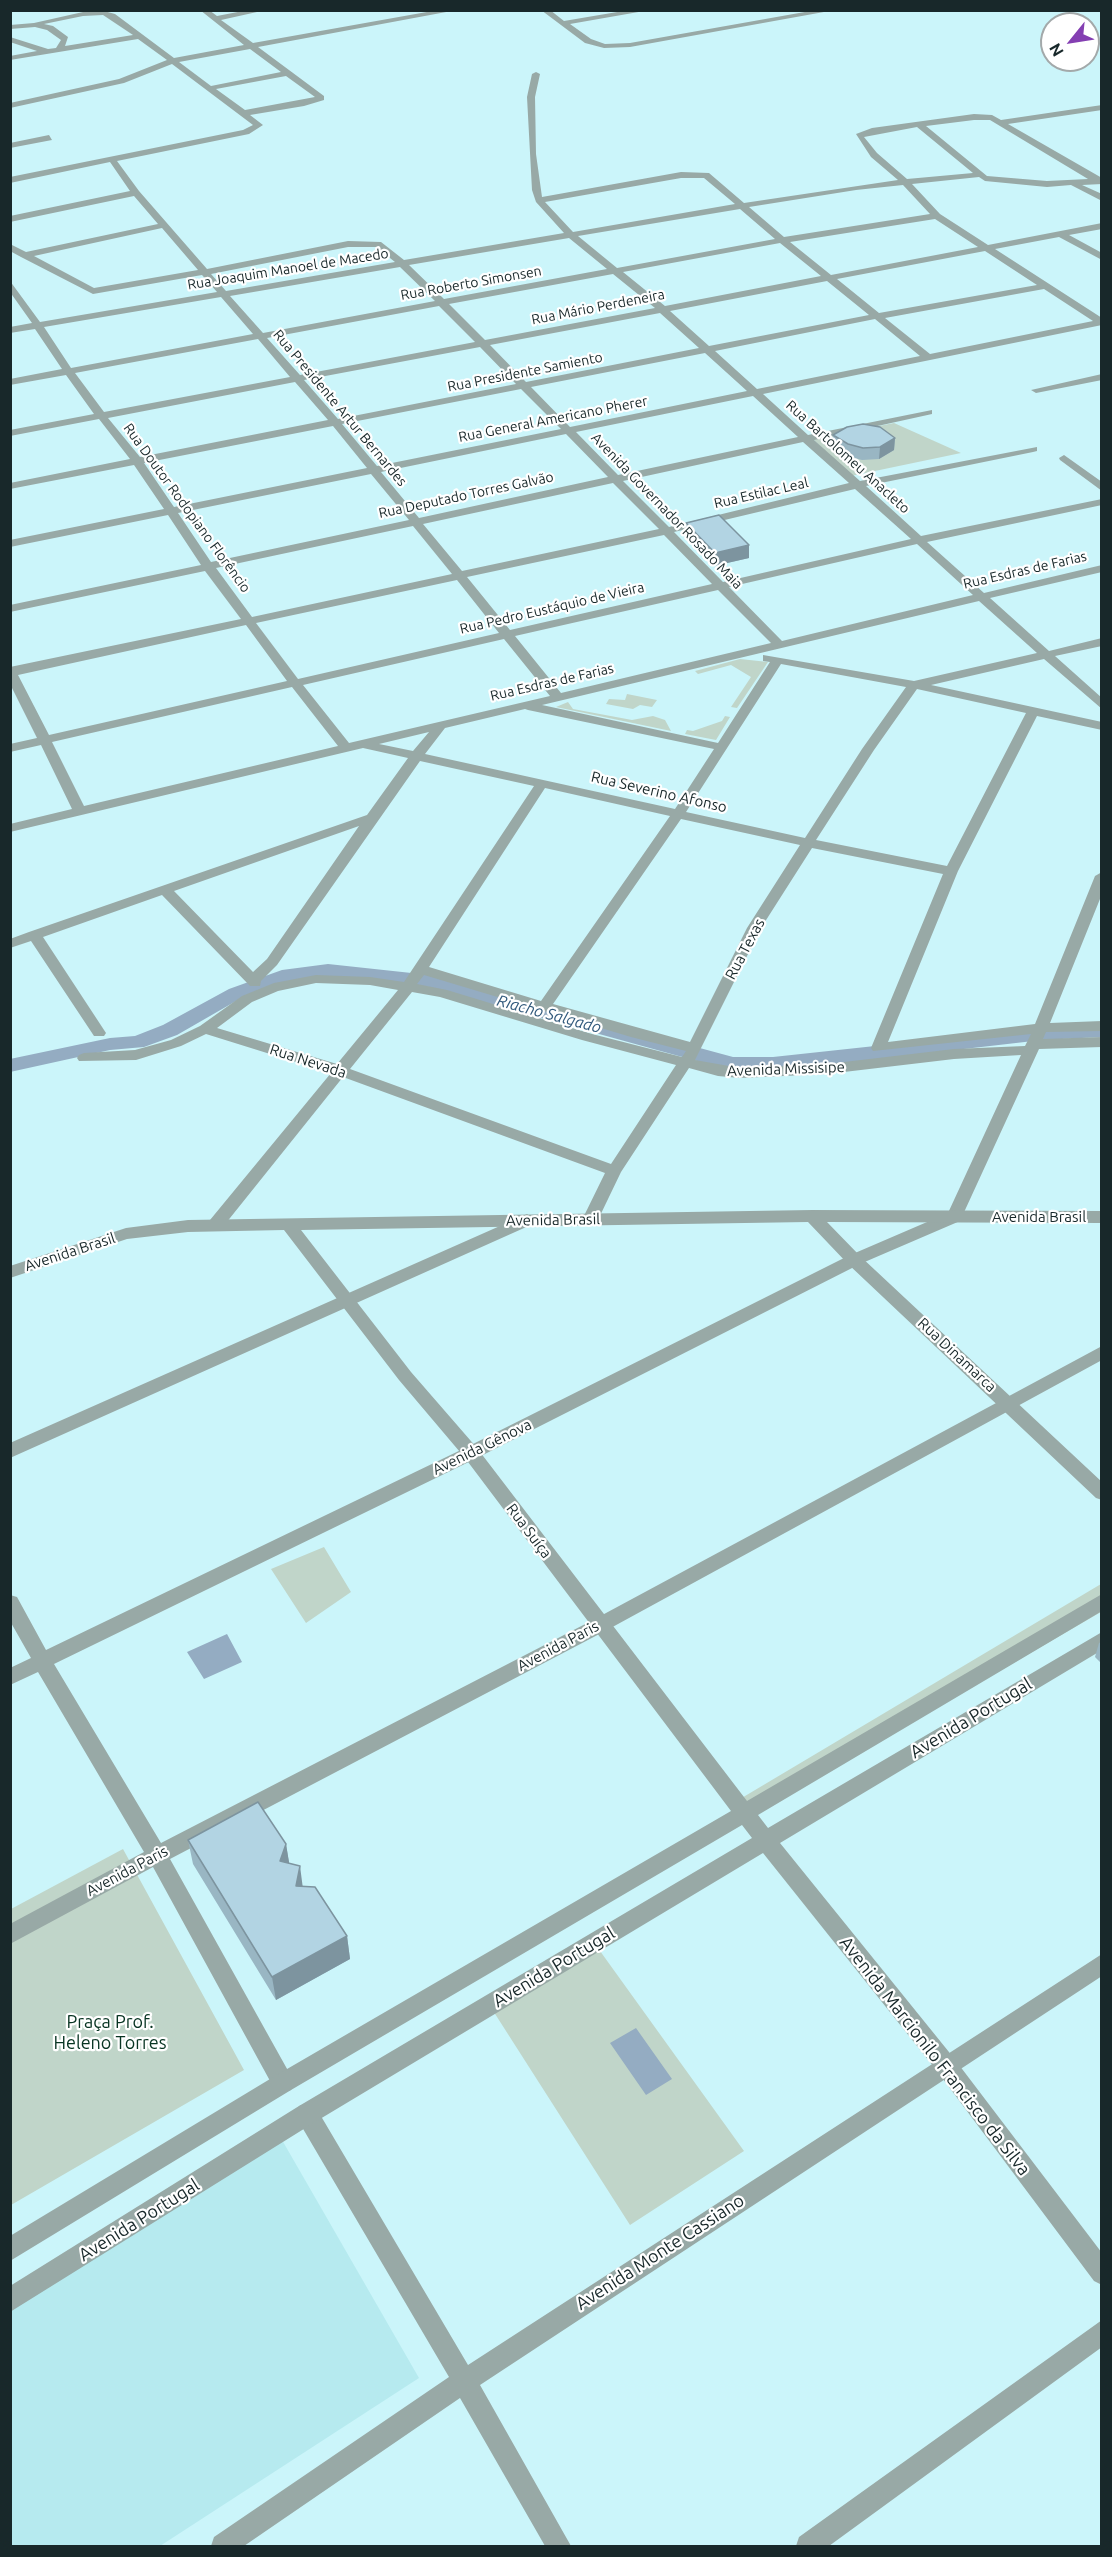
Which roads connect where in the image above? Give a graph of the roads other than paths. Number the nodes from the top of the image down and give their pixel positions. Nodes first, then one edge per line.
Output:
1 (203, 10) edge
2 (263, 10) edge
3 (454, 10) edge
4 (544, 10) edge
5 (832, 10) edge
6 (642, 11) edge
7 (215, 19) junction
8 (564, 23) junction
9 (35, 25) junction
10 (10, 27) edge
11 (140, 36) junction
12 (10, 39) edge
13 (252, 45) junction
14 (59, 49) junction
15 (45, 51) junction
16 (10, 58) edge
17 (172, 61) junction
18 (288, 73) junction
19 (536, 74) dead end
20 (211, 88) junction
21 (10, 106) edge
22 (1101, 107) edge
23 (1083, 110) junction
24 (244, 113) junction
25 (1092, 116) dead end
26 (1002, 122) junction
27 (919, 125) junction
28 (49, 138) dead end
29 (10, 146) edge
30 (113, 161) junction
31 (978, 175) junction
32 (10, 180) edge
33 (904, 181) junction
34 (1100, 181) edge
35 (1074, 184) junction
36 (136, 193) junction
37 (1101, 198) edge
38 (539, 200) junction
39 (742, 206) junction
40 (937, 216) junction
41 (10, 219) edge
42 (164, 225) junction
43 (1101, 226) edge
44 (1061, 234) junction
45 (571, 235) junction
46 (782, 240) junction
47 (10, 247) edge
48 (986, 247) junction
49 (27, 255) junction
50 (1101, 257) edge
51 (10, 258) edge
52 (403, 264) junction
53 (615, 270) junction
54 (206, 272) junction
55 (830, 278) junction
56 (10, 284) edge
57 (1045, 286) junction
58 (225, 293) junction
59 (16, 301) edge
60 (440, 302) junction
61 (661, 309) junction
62 (877, 316) junction
63 (1101, 322) edge
64 (40, 325) junction
65 (10, 330) edge
66 (260, 335) junction
67 (482, 343) junction
68 (706, 351) junction
69 (929, 357) junction
70 (68, 372) junction
71 (296, 377) junction
72 (1101, 377) edge
73 (10, 382) edge
74 (524, 386) junction
75 (1036, 390) dead end
76 (755, 394) junction
77 (928, 412) dead end
78 (100, 415) junction
79 (335, 422) junction
80 (568, 431) junction
81 (10, 432) edge
82 (804, 437) junction
83 (1034, 449) dead end
84 (1064, 458) dead end
85 (137, 461) junction
86 (372, 470) junction
87 (615, 479) junction
88 (856, 485) junction
89 (10, 486) edge
90 (1101, 488) edge
91 (1101, 502) edge
92 (171, 511) junction
93 (414, 521) junction
94 (665, 531) junction
95 (920, 540) junction
96 (10, 544) edge
97 (208, 566) junction
98 (1101, 568) edge
99 (460, 574) junction
100 (719, 586) junction
101 (980, 595) junction
102 (10, 609) edge
103 (251, 621) junction
104 (506, 633) junction
105 (1101, 642) edge
106 (778, 644) junction
107 (740, 654) junction
108 (1046, 655) junction
109 (778, 660) junction
110 (11, 672) edge
111 (294, 682) junction
112 (914, 685) junction
113 (557, 696) junction
114 (521, 704) junction
115 (1101, 705) edge
116 (1032, 713) junction
117 (440, 726) junction
118 (1101, 726) edge
119 (46, 740) junction
120 (361, 744) junction
121 (345, 747) junction
122 (721, 747) junction
123 (10, 748) edge
124 (417, 756) junction
125 (542, 783) junction
126 (80, 811) junction
127 (678, 814) junction
128 (370, 818) junction
129 (10, 828) edge
130 (809, 843) junction
131 (951, 871) junction
132 (1101, 876) edge
133 (166, 891) junction
134 (34, 935) junction
135 (10, 944) edge
136 (415, 977) junction
137 (545, 1006) junction
138 (1101, 1026) edge
139 (205, 1029) junction
140 (99, 1033) dead end
141 (1036, 1039) junction
142 (1101, 1042) edge
143 (692, 1054) junction
144 (84, 1058) dead end
145 (339, 1070) junction
146 (614, 1171) junction
147 (812, 1216) junction
148 (954, 1216) junction
149 (1101, 1216) edge
150 (527, 1220) junction
151 (590, 1220) junction
152 (216, 1224) junction
153 (288, 1224) junction
154 (854, 1260) junction
155 (10, 1272) edge
156 (345, 1301) junction
157 (1101, 1352) edge
158 (1008, 1403) junction
159 (10, 1451) edge
160 (471, 1453) junction
161 (1101, 1493) edge
162 (1101, 1601) edge
163 (10, 1602) edge
164 (600, 1625) junction
165 (1101, 1640) edge
166 (42, 1661) junction
167 (10, 1677) edge
168 (745, 1813) junction
169 (766, 1841) junction
170 (158, 1855) junction
171 (10, 1935) edge
172 (1101, 1964) edge
173 (945, 2064) junction
174 (283, 2083) junction
175 (307, 2114) junction
176 (10, 2250) edge
177 (1101, 2273) edge
178 (10, 2300) edge
179 (1101, 2332) edge
180 (463, 2382) junction
181 (223, 2547) edge
182 (559, 2547) edge
183 (808, 2547) edge

1 - 7 street
2 - 7 street
3 - 13 street
4 - 8 street
5 - 8 street
6 - 8 street
7 - 13 street
9 - 10 street
9 - 11 street
9 - 14 street
11 - 14 street
11 - 17 street
12 - 15 street
13 - 17 street
13 - 18 street
14 - 15 street
15 - 16 street
17 - 20 street
17 - 21 street
18 - 20 street
18 - 24 street
19 - 38 street
20 - 24 street
22 - 23 street
23 - 25 street
23 - 26 street
24 - 30 street
26 - 27 street
26 - 34 street
27 - 31 street
27 - 33 street
28 - 29 street
30 - 32 street
30 - 36 street, Rua Presidente Artur Bernardes
31 - 33 street, Rua Joaquim Manoel de Macedo
31 - 35 street
33 - 39 street, Rua Joaquim Manoel de Macedo
33 - 40 street
34 - 35 street
35 - 37 street
36 - 41 street
36 - 42 street, Rua Presidente Artur Bernardes
38 - 39 street
38 - 45 street, Rua Bartolomeu Anacleto
39 - 45 street, Rua Joaquim Manoel de Macedo
39 - 46 street
40 - 46 street, Rua Roberto Simonsen
40 - 48 street
42 - 49 street
42 - 54 street, Rua Presidente Artur Bernardes
43 - 44 street, Rua Mário Perdeneira
44 - 48 street, Rua Mário Perdeneira
44 - 50 street
45 - 52 street, Rua Joaquim Manoel de Macedo
45 - 53 street, Rua Bartolomeu Anacleto
46 - 53 street, Rua Roberto Simonsen
46 - 55 street
47 - 49 street
48 - 55 street, Rua Mário Perdeneira
48 - 57 street
49 - 51 street
49 - 54 street, Avenida Governador Rosado Maia
52 - 54 street, Avenida Governador Rosado Maia
52 - 58 street, Rua Joaquim Manoel de Macedo
52 - 60 street, Avenida Governador Rosado Maia
53 - 60 street, Rua Roberto Simonsen
53 - 61 street, Rua Bartolomeu Anacleto
54 - 58 street, Rua Presidente Artur Bernardes
55 - 61 street, Rua Mário Perdeneira
55 - 62 street
56 - 59 street, Rua Doutor Rodopiano Florêncio
57 - 62 street, Rua Presidente Samiento
57 - 63 street
58 - 64 street, Rua Joaquim Manoel de Macedo
58 - 66 street, Rua Presidente Artur Bernardes
59 - 64 street, Rua Doutor Rodopiano Florêncio
60 - 66 street, Rua Roberto Simonsen
60 - 67 street, Avenida Governador Rosado Maia
61 - 67 street, Rua Mário Perdeneira
61 - 68 street, Rua Bartolomeu Anacleto
62 - 68 street, Rua Presidente Samiento
62 - 69 street
63 - 69 street, Rua General Americano Pherer
64 - 65 street, Rua Joaquim Manoel de Macedo
64 - 70 street, Rua Doutor Rodopiano Florêncio
66 - 70 street, Rua Roberto Simonsen
66 - 71 street, Rua Presidente Artur Bernardes
67 - 71 street, Rua Mário Perdeneira
67 - 74 street, Avenida Governador Rosado Maia
68 - 74 street, Rua Presidente Samiento
68 - 76 street, Rua Bartolomeu Anacleto
69 - 76 street, Rua General Americano Pherer
70 - 73 street, Rua Roberto Simonsen
70 - 78 street, Rua Doutor Rodopiano Florêncio
71 - 78 street, Rua Mário Perdeneira
71 - 79 street, Rua Presidente Artur Bernardes
72 - 75 street
74 - 79 street, Rua Presidente Samiento
74 - 80 street, Avenida Governador Rosado Maia
76 - 80 street, Rua General Americano Pherer
76 - 82 street, Rua Bartolomeu Anacleto
77 - 82 street, Rua Deputado Torres Galvão
78 - 81 street, Rua Mário Perdeneira
78 - 85 street, Rua Doutor Rodopiano Florêncio
79 - 85 street, Rua Presidente Samiento
79 - 86 street, Rua Presidente Artur Bernardes
80 - 86 street, Rua General Americano Pherer
80 - 87 street, Avenida Governador Rosado Maia
82 - 87 street, Rua Deputado Torres Galvão
82 - 88 street, Rua Bartolomeu Anacleto
83 - 88 street, Rua Estilac Leal
84 - 90 street
85 - 89 street, Rua Presidente Samiento
85 - 92 street, Rua Doutor Rodopiano Florêncio
86 - 92 street, Rua General Americano Pherer
86 - 93 street, Rua Presidente Artur Bernardes
87 - 93 street, Rua Deputado Torres Galvão
87 - 94 street, Avenida Governador Rosado Maia
88 - 94 street, Rua Estilac Leal
88 - 95 street, Rua Bartolomeu Anacleto
91 - 95 street, Rua Pedro Eustáquio de Vieira
92 - 96 street, Rua General Americano Pherer
92 - 97 street, Rua Doutor Rodopiano Florêncio
93 - 97 street, Rua Deputado Torres Galvão
93 - 99 street, Rua Presidente Artur Bernardes
94 - 99 street, Rua Estilac Leal
94 - 100 street, Avenida Governador Rosado Maia
95 - 100 street, Rua Pedro Eustáquio de Vieira
95 - 101 street, Rua Bartolomeu Anacleto
97 - 102 street, Rua Deputado Torres Galvão
97 - 103 street, Rua Doutor Rodopiano Florêncio
98 - 101 street, Rua Esdras de Farias
99 - 103 street, Rua Estilac Leal
99 - 104 street, Rua Presidente Artur Bernardes
100 - 104 street, Rua Pedro Eustáquio de Vieira
100 - 106 street, Avenida Governador Rosado Maia
101 - 106 street, Rua Esdras de Farias
101 - 108 street, Rua Bartolomeu Anacleto
103 - 110 street, Rua Estilac Leal
103 - 111 street, Rua Doutor Rodopiano Florêncio
104 - 111 street, Rua Pedro Eustáquio de Vieira
104 - 113 street, Rua Presidente Artur Bernardes
105 - 108 street
106 - 107 street, Rua Esdras de Farias
107 - 109 street
107 - 113 street, Rua Esdras de Farias
108 - 112 street
108 - 115 street, Rua Bartolomeu Anacleto
109 - 112 street
109 - 122 street
110 - 119 street
111 - 119 street, Rua Pedro Eustáquio de Vieira
111 - 121 street, Rua Doutor Rodopiano Florêncio
112 - 116 street
112 - 130 street, Rua Texas
113 - 114 street, Rua Esdras de Farias
114 - 117 street, Rua Esdras de Farias
114 - 122 street
116 - 118 street
116 - 131 street
117 - 120 street, Rua Esdras de Farias
117 - 124 street
119 - 123 street, Rua Pedro Eustáquio de Vieira
119 - 126 street
120 - 121 street, Rua Esdras de Farias
120 - 124 street, Rua Severino Afonso
121 - 126 street, Rua Esdras de Farias
122 - 127 street
124 - 125 street, Rua Severino Afonso
124 - 128 street
125 - 127 street, Rua Severino Afonso
125 - 136 street
126 - 129 street, Rua Esdras de Farias
127 - 130 street, Rua Severino Afonso
127 - 137 street
128 - 133 street
128 - 133 street
130 - 131 street, Rua Severino Afonso
130 - 143 street, Rua Texas
131 - 141 street, Avenida Missisipe
132 - 141 street
133 - 134 street
134 - 135 street
134 - 140 street
136 - 137 street, Avenida Missisipe
136 - 139 street
136 - 143 street, Avenida Missisipe
136 - 145 street
137 - 143 street, Avenida Missisipe
138 - 141 street, Avenida Missisipe
139 - 144 street
139 - 145 street, Rua Nevada
141 - 142 street, Avenida Missisipe
141 - 143 street, Avenida Missisipe
141 - 148 street
143 - 146 street, Rua Texas
145 - 146 street, Rua Nevada
145 - 152 street
146 - 151 street, Rua Texas
147 - 148 street, Avenida Brasil
147 - 151 street, Avenida Brasil
147 - 154 street, Rua Dinamarca
148 - 149 street, Avenida Brasil
148 - 154 street, Avenida Gênova
150 - 151 street, Avenida Brasil
150 - 153 street, Avenida Brasil
150 - 156 street
152 - 153 street, Avenida Brasil
152 - 155 street, Avenida Brasil
153 - 156 street, Rua Suíça
154 - 158 street, Rua Dinamarca
154 - 160 street, Avenida Gênova
156 - 159 street
156 - 160 street, Rua Suíça
157 - 158 street, Avenida Paris
158 - 161 street, Rua Dinamarca
158 - 164 street, Avenida Paris
160 - 164 street, Rua Suíça
160 - 166 street, Avenida Gênova
162 - 168 street, Avenida Portugal
163 - 166 street
164 - 168 street, Rua Suíça
164 - 170 street, Avenida Paris
165 - 169 street, Avenida Portugal
166 - 167 street, Avenida Gênova
166 - 170 street
168 - 169 street, Rua Suíça
168 - 174 street, Avenida Portugal
169 - 173 street, Avenida Marcionilo Francisco da Silva
169 - 175 street, Avenida Portugal
170 - 171 street, Avenida Paris
170 - 174 street
172 - 173 street, Avenida Monte Cassiano
173 - 177 street, Avenida Marcionilo Francisco da Silva
173 - 180 street, Avenida Monte Cassiano
174 - 176 street, Avenida Portugal
175 - 178 street, Avenida Portugal
175 - 180 street
179 - 183 street
180 - 181 street, Avenida Monte Cassiano
180 - 182 street

